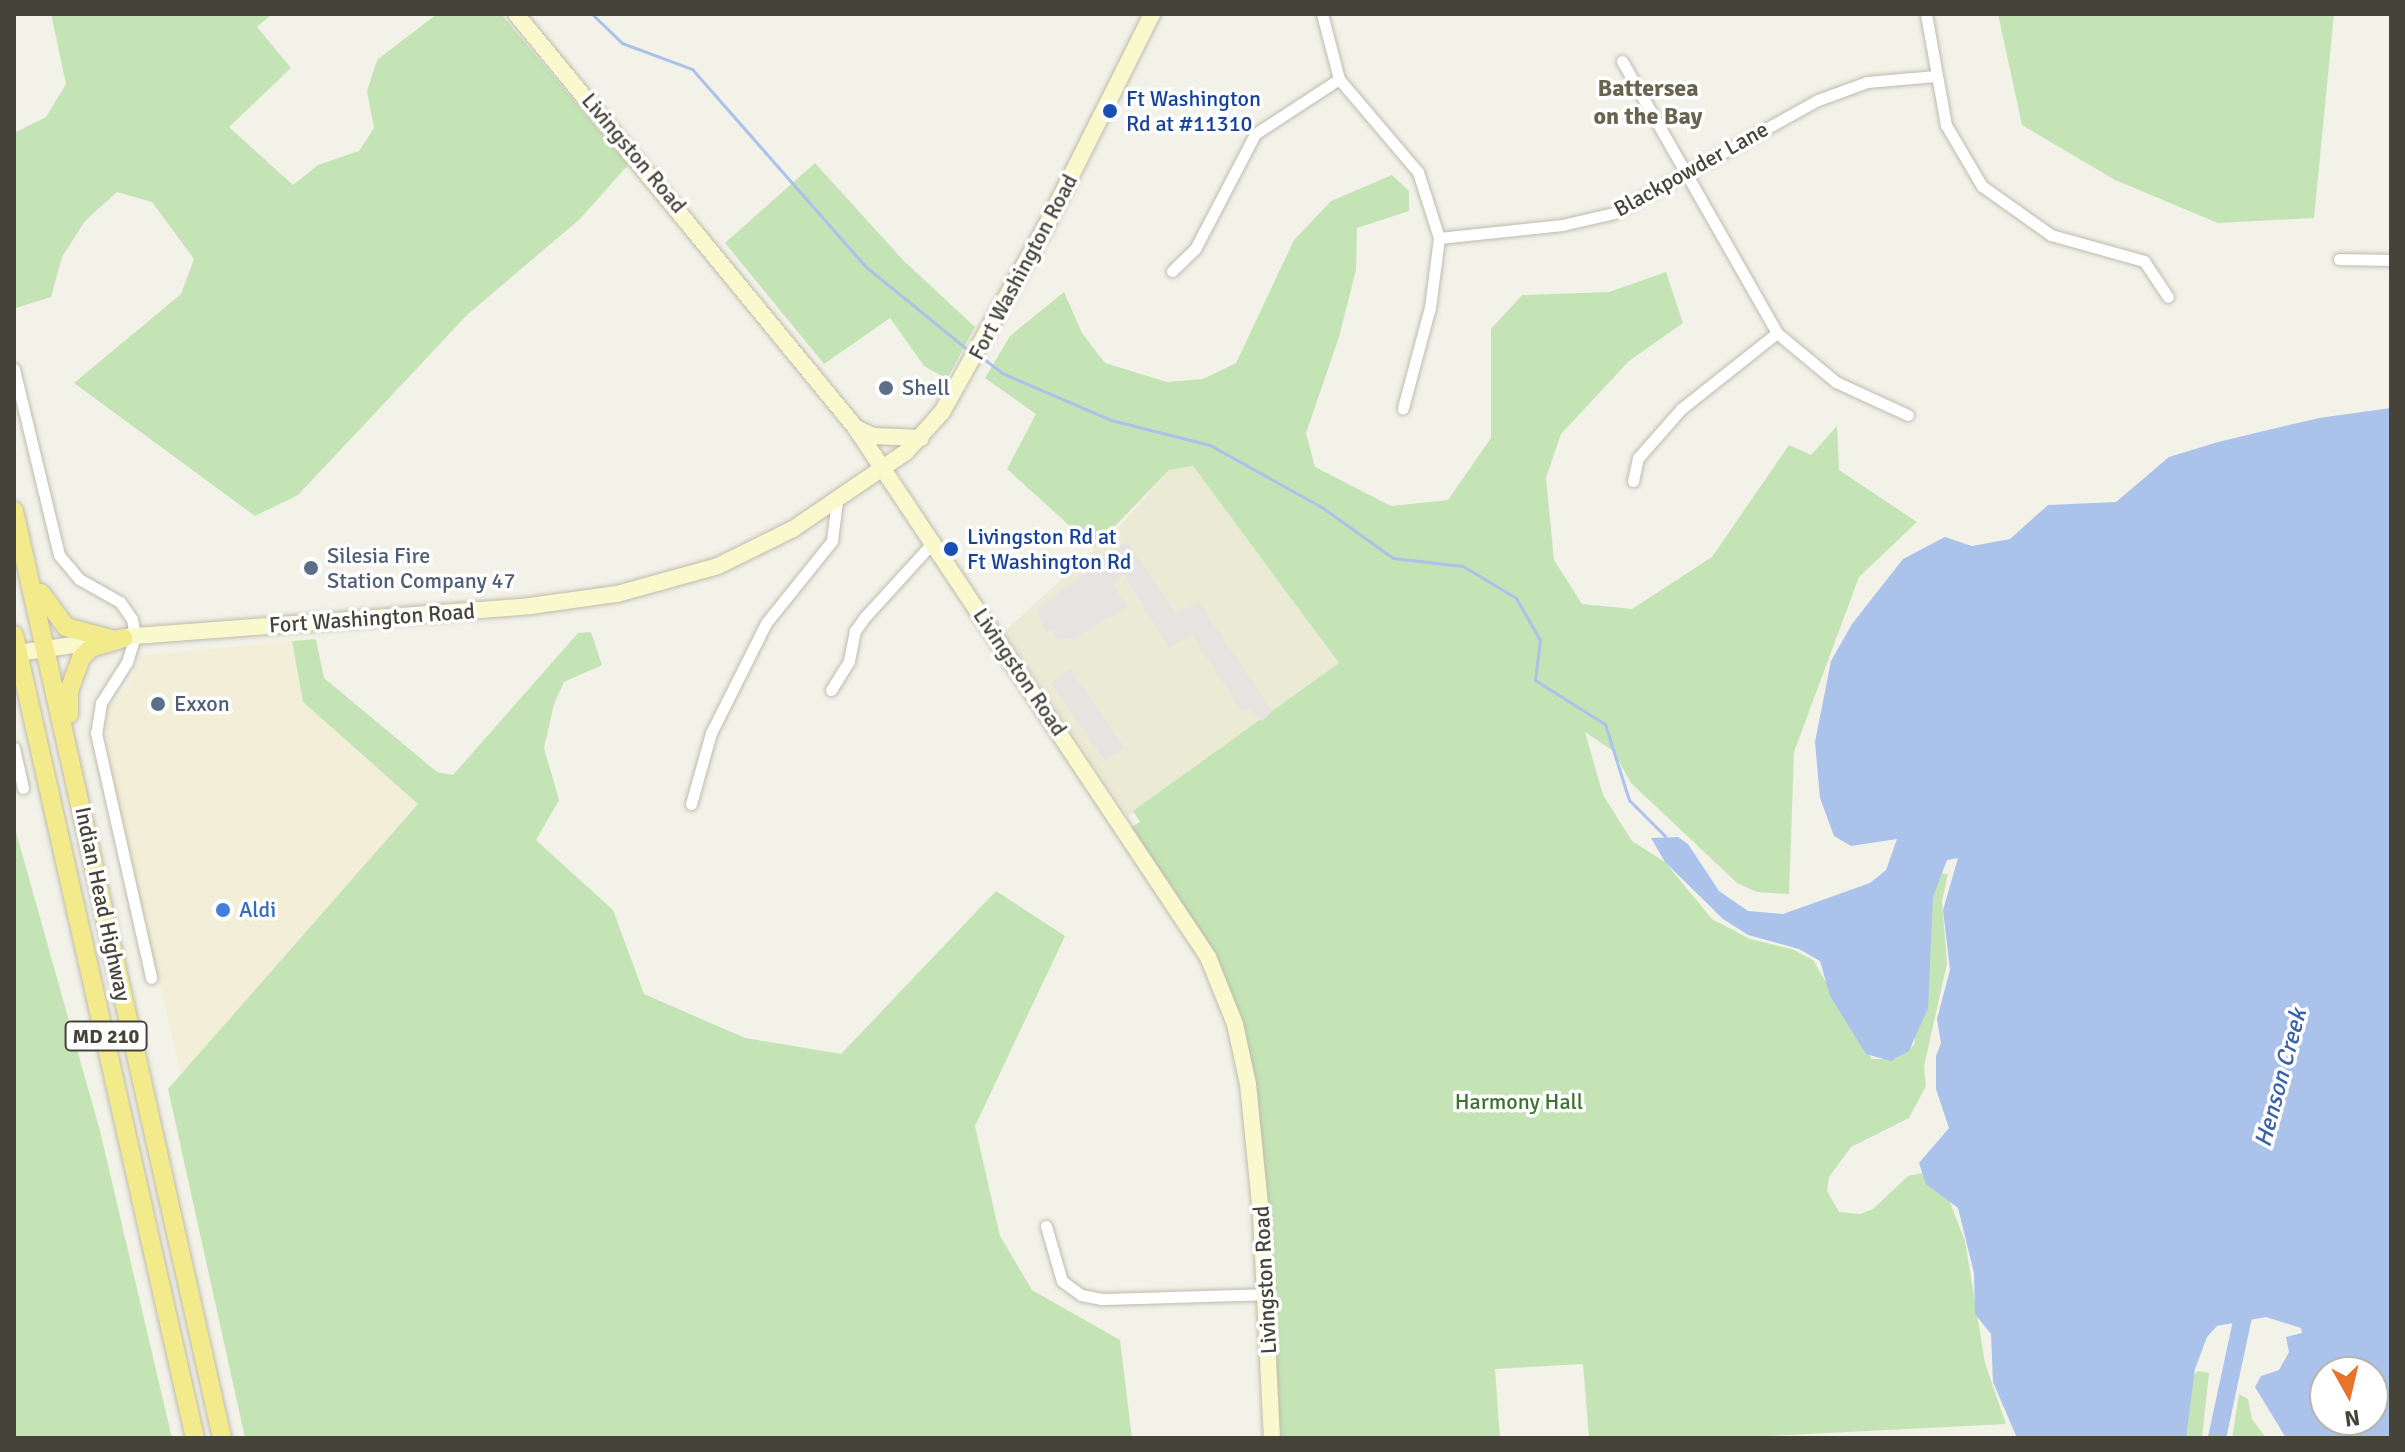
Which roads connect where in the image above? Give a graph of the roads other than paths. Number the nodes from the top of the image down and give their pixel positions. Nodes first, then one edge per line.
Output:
1 (516, 14) edge
2 (1152, 14) edge
3 (1322, 14) edge
4 (1926, 14) edge
5 (1622, 61) dead end
6 (1936, 76) junction
7 (1339, 79) junction
8 (1685, 175) junction
9 (1439, 238) junction
10 (2339, 259) dead end
11 (2391, 260) edge
12 (1172, 271) dead end
13 (2168, 297) dead end
14 (1777, 333) junction
15 (14, 369) edge
16 (1403, 408) dead end
17 (1908, 415) dead end
18 (855, 427) junction
19 (921, 438) junction
20 (884, 469) junction
21 (1633, 481) dead end
22 (837, 502) junction
23 (14, 511) edge
24 (934, 541) junction
25 (23, 551) junction
26 (124, 638) junction
27 (16, 644) edge
28 (46, 648) junction
29 (831, 690) dead end
30 (14, 748) edge
31 (71, 752) junction
32 (23, 788) dead end
33 (691, 804) dead end
34 (151, 978) dead end
35 (1046, 1226) dead end
36 (1266, 1294) junction
37 (195, 1438) edge
38 (222, 1438) edge
39 (1272, 1438) edge

1 - 18 main road, Livingston Road
2 - 19 main road, Fort Washington Road
3 - 7 street
4 - 6 street
5 - 8 street
6 - 8 street, Blackpowder Lane
6 - 13 street
7 - 9 street
7 - 12 street
8 - 9 street, Blackpowder Lane
8 - 14 street
9 - 16 street
10 - 11 street
14 - 17 street
14 - 21 street
15 - 26 street
18 - 19 main road
18 - 20 main road, Livingston Road
19 - 20 main road, Fort Washington Road
20 - 22 main road, Fort Washington Road
20 - 24 main road, Livingston Road
22 - 26 main road, Fort Washington Road
22 - 33 street
23 - 25 highway, Indian Head Highway / MD 210
24 - 29 street
24 - 36 main road, Livingston Road
25 - 26 highway
25 - 28 highway, Indian Head Highway / MD 210
26 - 28 main road, Fort Washington Road
26 - 31 highway
26 - 34 street
27 - 28 main road, Fort Washington Road
27 - 37 highway, Indian Head Highway / MD 210
28 - 31 highway, Indian Head Highway / MD 210
30 - 32 street
31 - 38 highway, Indian Head Highway / MD 210
35 - 36 street
36 - 39 main road, Livingston Road

